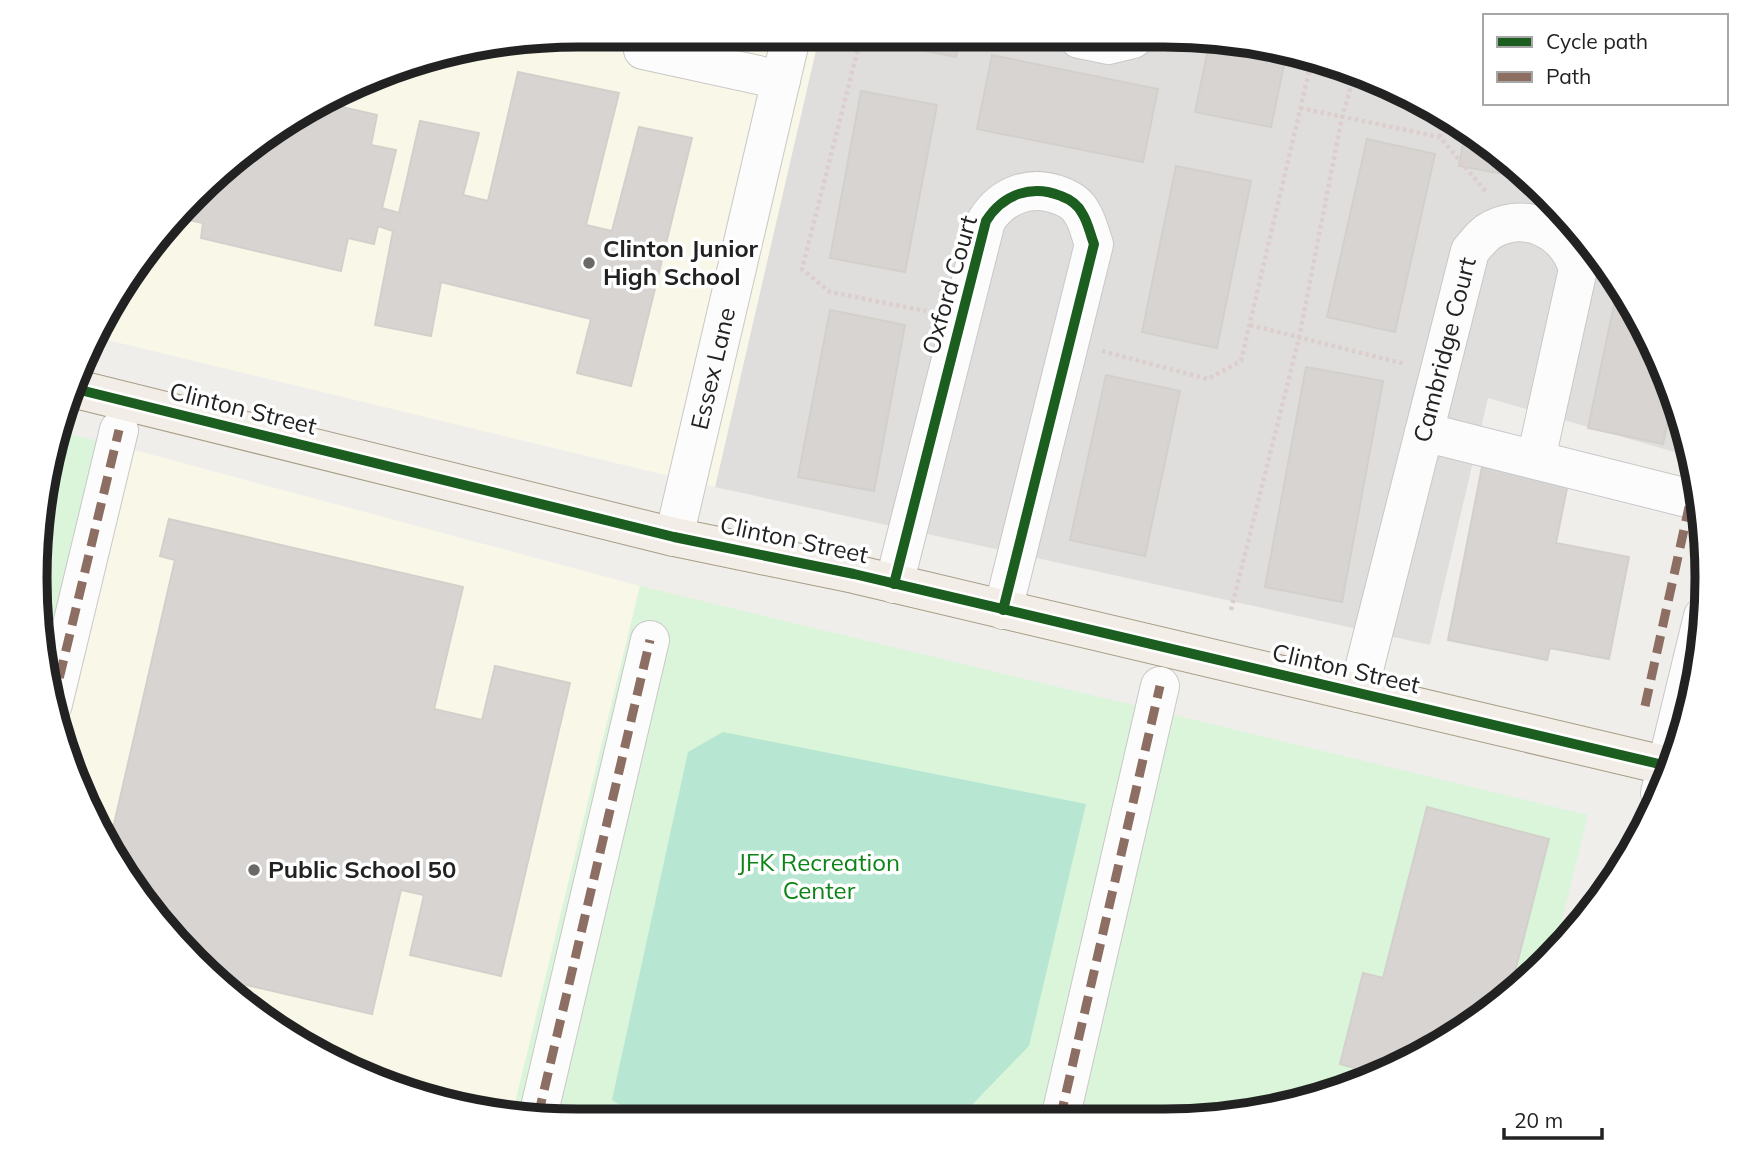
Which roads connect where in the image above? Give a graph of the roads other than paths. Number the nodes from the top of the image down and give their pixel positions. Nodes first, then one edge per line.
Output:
1 (789, 47) edge
2 (643, 50) dead end
3 (781, 80) junction
4 (82, 390) edge
5 (119, 430) dead end
6 (1424, 432) junction
7 (1536, 458) junction
8 (1688, 497) edge
9 (674, 537) junction
10 (894, 584) junction
11 (1003, 610) junction
12 (650, 640) dead end
13 (58, 685) edge
14 (1160, 686) dead end
15 (1358, 694) junction
16 (1657, 773) edge
17 (540, 1108) edge
18 (1062, 1109) edge

1 - 3 street, Essex Lane
2 - 3 street
3 - 9 street, Essex Lane
4 - 9 main road, Clinton Street
5 - 13 street
6 - 7 street
6 - 7 street, Cambridge Court
6 - 15 street, Cambridge Court
7 - 8 street
9 - 10 main road, Clinton Street
10 - 11 main road, Clinton Street
10 - 11 street, Oxford Court
11 - 15 main road, Clinton Street
12 - 17 street
14 - 18 street
15 - 16 main road, Clinton Street

